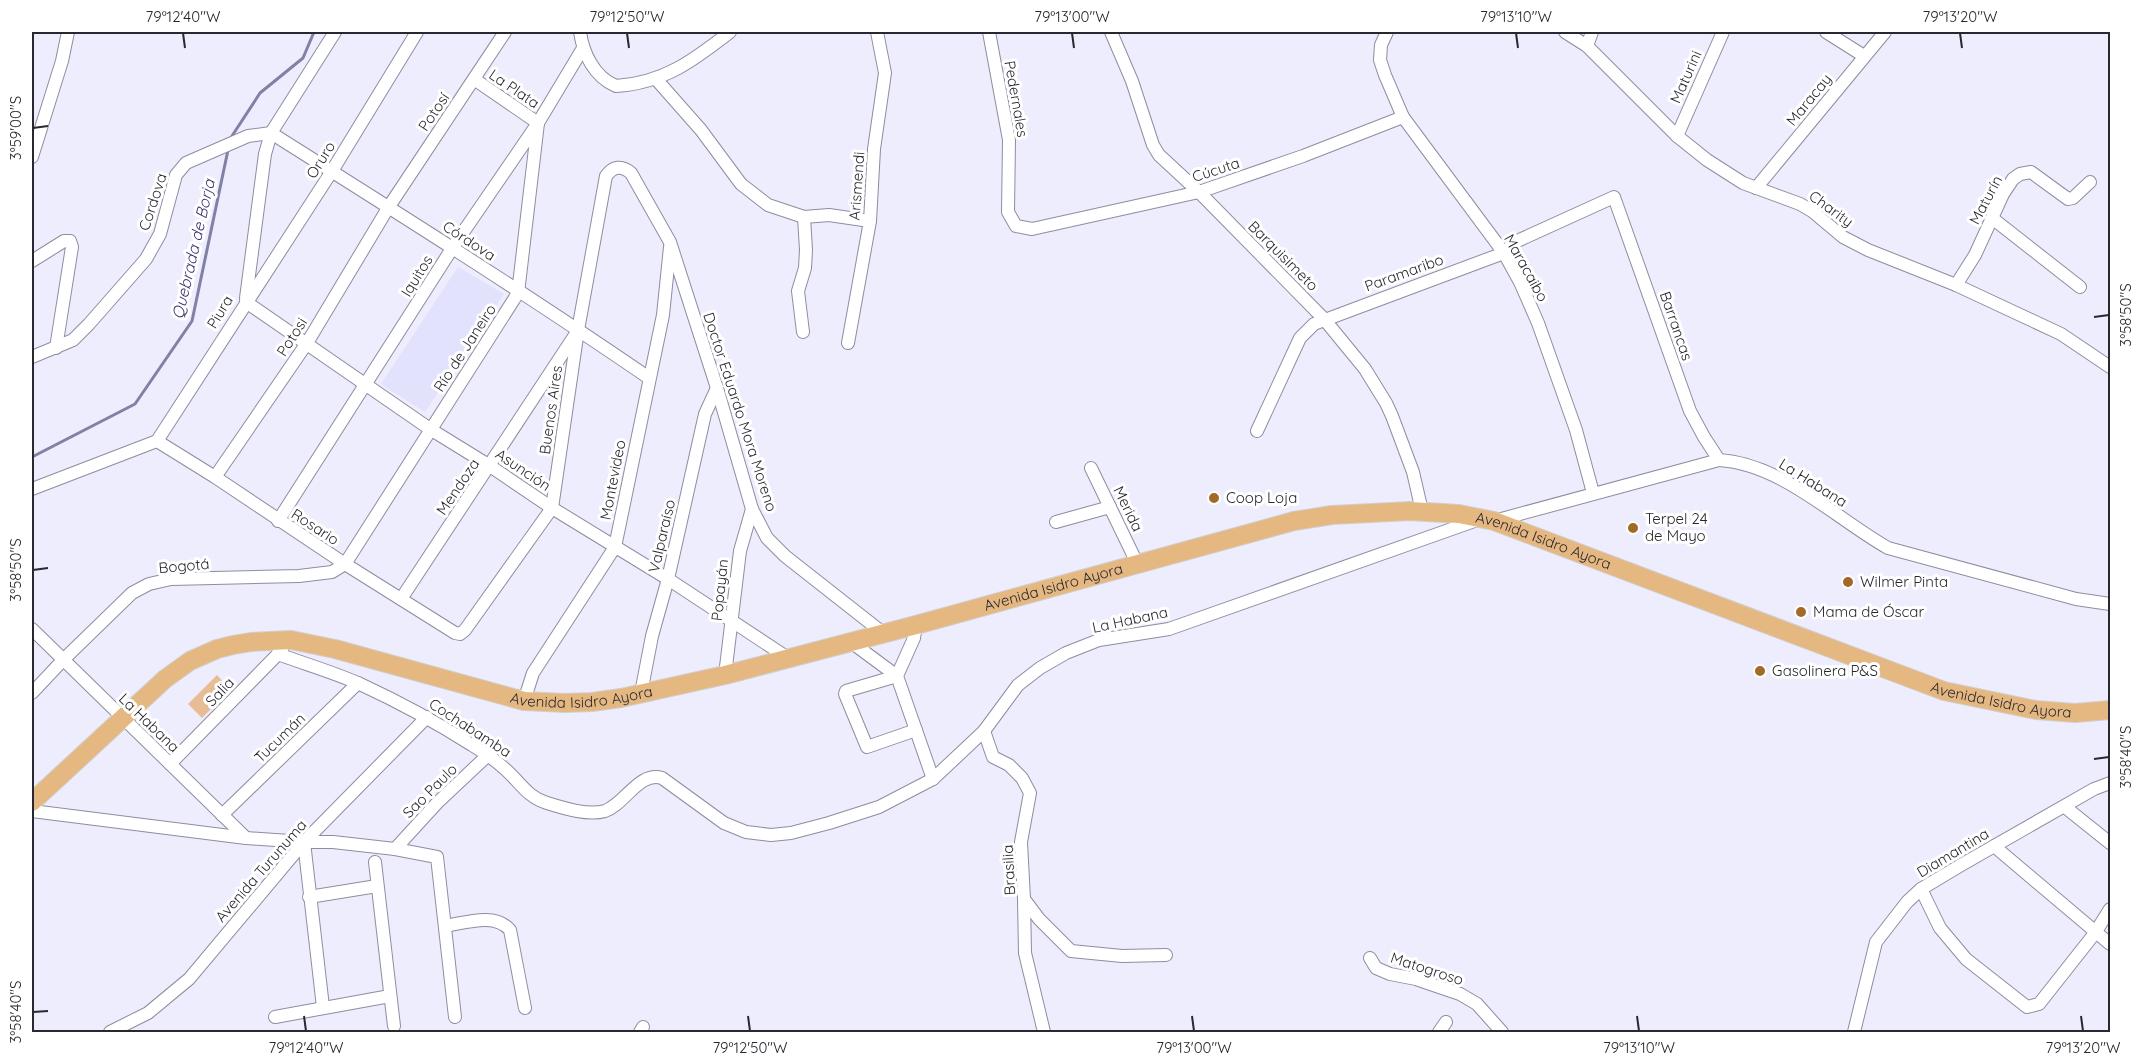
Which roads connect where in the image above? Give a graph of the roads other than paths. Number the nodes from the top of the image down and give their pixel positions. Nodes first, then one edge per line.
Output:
1 (68, 32) edge
2 (335, 32) edge
3 (417, 32) edge
4 (506, 32) edge
5 (580, 32) edge
6 (730, 32) edge
7 (877, 32) edge
8 (988, 32) edge
9 (1111, 32) edge
10 (1387, 32) edge
11 (1565, 32) edge
12 (1592, 32) edge
13 (1724, 32) edge
14 (1826, 32) edge
15 (1885, 32) edge
16 (1587, 46) junction
17 (583, 48) junction
18 (1864, 56) junction
19 (656, 79) junction
20 (474, 80) junction
21 (1403, 117) junction
22 (538, 123) junction
23 (271, 133) junction
24 (1677, 136) junction
25 (32, 157) edge
26 (617, 167) joint
27 (332, 171) junction
28 (2090, 182) dead end
29 (1756, 188) junction
30 (1199, 192) junction
31 (1614, 197) joint
32 (388, 208) junction
33 (804, 217) junction
34 (1992, 218) junction
35 (870, 221) junction
36 (1032, 229) joint
37 (670, 242) junction
38 (453, 247) junction
39 (1504, 253) junction
40 (32, 261) edge
41 (1956, 285) junction
42 (2080, 287) dead end
43 (518, 293) junction
44 (246, 302) junction
45 (1324, 319) junction
46 (578, 330) junction
47 (803, 332) dead end
48 (307, 343) junction
49 (848, 343) dead end
50 (56, 348) junction
51 (32, 357) edge
52 (2110, 367) edge
53 (649, 378) junction
54 (366, 385) junction
55 (717, 388) junction
56 (430, 429) junction
57 (1257, 431) dead end
58 (157, 441) junction
59 (1719, 460) junction
60 (490, 466) junction
61 (1091, 468) dead end
62 (215, 477) junction
63 (32, 489) edge
64 (1593, 493) junction
65 (1110, 507) junction
66 (552, 508) junction
67 (752, 509) junction
68 (1422, 511) junction
69 (1488, 520) junction
70 (278, 521) junction
71 (1056, 522) dead end
72 (615, 547) junction
73 (1137, 563) junction
74 (345, 564) junction
75 (668, 579) junction
76 (401, 599) junction
77 (2110, 604) edge
78 (732, 621) junction
79 (916, 625) junction
80 (32, 629) edge
81 (883, 633) junction
82 (460, 634) joint
83 (291, 640) junction
84 (851, 642) junction
85 (278, 654) junction
86 (788, 658) junction
87 (63, 660) junction
88 (725, 675) junction
89 (897, 676) junction
90 (358, 683) junction
91 (32, 693) edge
92 (642, 693) junction
93 (524, 701) junction
94 (2110, 710) edge
95 (122, 717) junction
96 (427, 717) junction
97 (916, 730) junction
98 (984, 731) junction
99 (488, 755) junction
100 (170, 764) junction
101 (933, 779) junction
102 (2110, 783) edge
103 (32, 801) edge
104 (2065, 807) junction
105 (32, 811) edge
106 (222, 815) junction
107 (829, 823) joint
108 (246, 838) junction
109 (304, 842) junction
110 (2110, 843) edge
111 (1994, 846) junction
112 (395, 849) junction
113 (375, 862) dead end
114 (378, 886) junction
115 (1922, 889) junction
116 (309, 897) junction
117 (1024, 898) junction
118 (2110, 909) edge
119 (445, 926) junction
120 (2095, 933) junction
121 (2110, 944) edge
122 (1166, 955) dead end
123 (1370, 958) dead end
124 (390, 996) junction
125 (323, 1007) junction
126 (525, 1008) dead end
127 (275, 1017) dead end
128 (454, 1017) dead end
129 (394, 1026) dead end
130 (110, 1032) edge
131 (1044, 1032) edge
132 (1502, 1032) edge
133 (1854, 1032) edge

1 - 25 street
2 - 23 street, Piura
3 - 27 street, Oruro
4 - 20 street, Potosí
5 - 17 street
6 - 19 street
7 - 35 street, Arismendi
8 - 36 street, Pedernales
9 - 30 street, Barquisimeto
10 - 21 street, Maracaibo
11 - 16 street, Charity
12 - 16 street
13 - 24 street, Maturini
14 - 18 street
15 - 18 street, Maracay
16 - 24 street, Charity
17 - 19 street
17 - 22 street, Iquitos
18 - 29 street, Maracay
19 - 33 street
20 - 22 street, La Plata
20 - 32 street, Potosí
21 - 30 street, Cúcuta
21 - 39 street, Maracaibo
22 - 38 street, Iquitos
22 - 43 street, Río de Janeiro
23 - 27 street, Córdova
23 - 44 street, Piura
23 - 50 street, Cordova
24 - 29 street, Charity
26 - 37 street, Doctor Eduardo Mora Moreno
26 - 46 street, Buenos Aires
27 - 32 street, Córdova
27 - 44 street, Oruro
28 - 34 street, Maturín
29 - 41 street, Charity
30 - 36 street, Cúcuta
30 - 45 street, Barquisimeto
31 - 39 street, Paramaribo
31 - 59 street, Barrancas
32 - 38 street, Córdova
32 - 48 street, Potosi
33 - 35 street
33 - 47 street
34 - 41 street, Maturín
34 - 42 street
35 - 49 street, Arismendi
37 - 53 street, Montevideo
37 - 55 street, Doctor Eduardo Mora Moreno
38 - 43 street, Córdova
38 - 54 street, Iquitos
39 - 45 street, Paramaribo
39 - 64 street, Maracaibo
40 - 50 street
41 - 52 street, Charity
43 - 46 street, Córdova
43 - 56 street, Río de Janeiro
44 - 48 street, Asunción
44 - 58 street, Piura
45 - 57 street, Paramaribo
45 - 68 street, Barquisimeto
46 - 53 street, Córdova
46 - 60 street, Mendoza
46 - 66 street, Buenos Aires
48 - 54 street, Asunción
48 - 62 street, Potosi
50 - 51 street, Cordova
53 - 72 street, Montevideo
54 - 56 street, Asunción
54 - 70 street, Iquitos
55 - 67 street, Doctor Eduardo Mora Moreno
55 - 75 street, Valparaíso
56 - 60 street, Asunción
56 - 74 street, Río de Janeiro
58 - 62 street, Rosario
58 - 63 street
59 - 64 street, La Habana
59 - 77 street, La Habana
60 - 66 street, Asunción
60 - 76 street, Mendoza
61 - 65 street, Merida
62 - 70 street, Rosario
64 - 69 street, La Habana
65 - 71 street
65 - 73 street, Merida
66 - 72 street, Asunción
66 - 82 street, Buenos Aires
67 - 78 street, Popayán
67 - 81 street, Doctor Eduardo Mora Moreno
68 - 69 main road, Avenida Isidro Ayora
68 - 73 main road, Avenida Isidro Ayora
69 - 94 main road, Avenida Isidro Ayora
69 - 98 street, La Habana
70 - 74 street, Rosario
72 - 75 street, Asunción
72 - 93 street, Montevideo
73 - 79 main road, Avenida Isidro Ayora
74 - 76 street, Rosario
74 - 87 street, Bogotá
75 - 78 street, Asunción
75 - 92 street, Valparaíso
76 - 82 street, Rosario
78 - 86 street, Asunción
78 - 88 street, Popayán
79 - 81 main road, Avenida Isidro Ayora
79 - 89 street
80 - 87 street, La Habana
81 - 84 main road, Avenida Isidro Ayora
83 - 85 street, Salia
83 - 93 main road, Avenida Isidro Ayora
83 - 95 main road, Avenida Isidro Ayora
84 - 86 main road, Avenida Isidro Ayora
84 - 89 street
85 - 90 street, Cochabamba
85 - 100 street, Salia
86 - 88 main road, Avenida Isidro Ayora
87 - 91 street, Bogotá
87 - 95 street, La Habana
88 - 92 main road, Avenida Isidro Ayora
89 - 97 street
89 - 97 street
90 - 96 street, Cochabamba
90 - 106 street, Tucumán
92 - 93 main road, Avenida Isidro Ayora
95 - 100 street, La Habana
95 - 103 main road, Avenida Isidro Ayora
96 - 99 street, Cochabamba
96 - 109 street, Avenida Turunuma
97 - 101 street
98 - 101 street, La Habana
98 - 117 street, Brasilia
99 - 107 street, Cochabamba
99 - 112 street, Sao Paulo
100 - 106 street, La Habana
101 - 107 street, La Habana
102 - 104 street, Diamantina
104 - 110 street
104 - 111 street, Diamantina
105 - 108 street
106 - 108 street, La Habana
108 - 109 street
109 - 112 street
109 - 116 street
109 - 130 street, Avenida Turunuma
111 - 115 street, Diamantina
111 - 120 street
112 - 119 street
113 - 114 street
114 - 116 street
114 - 124 street
115 - 120 street
115 - 133 street, Diamantina
116 - 125 street
117 - 122 street, Brasilia
117 - 131 street
118 - 120 street
119 - 126 street
119 - 128 street
120 - 121 street
123 - 132 street, Matogroso
124 - 125 street
124 - 129 street
125 - 127 street

